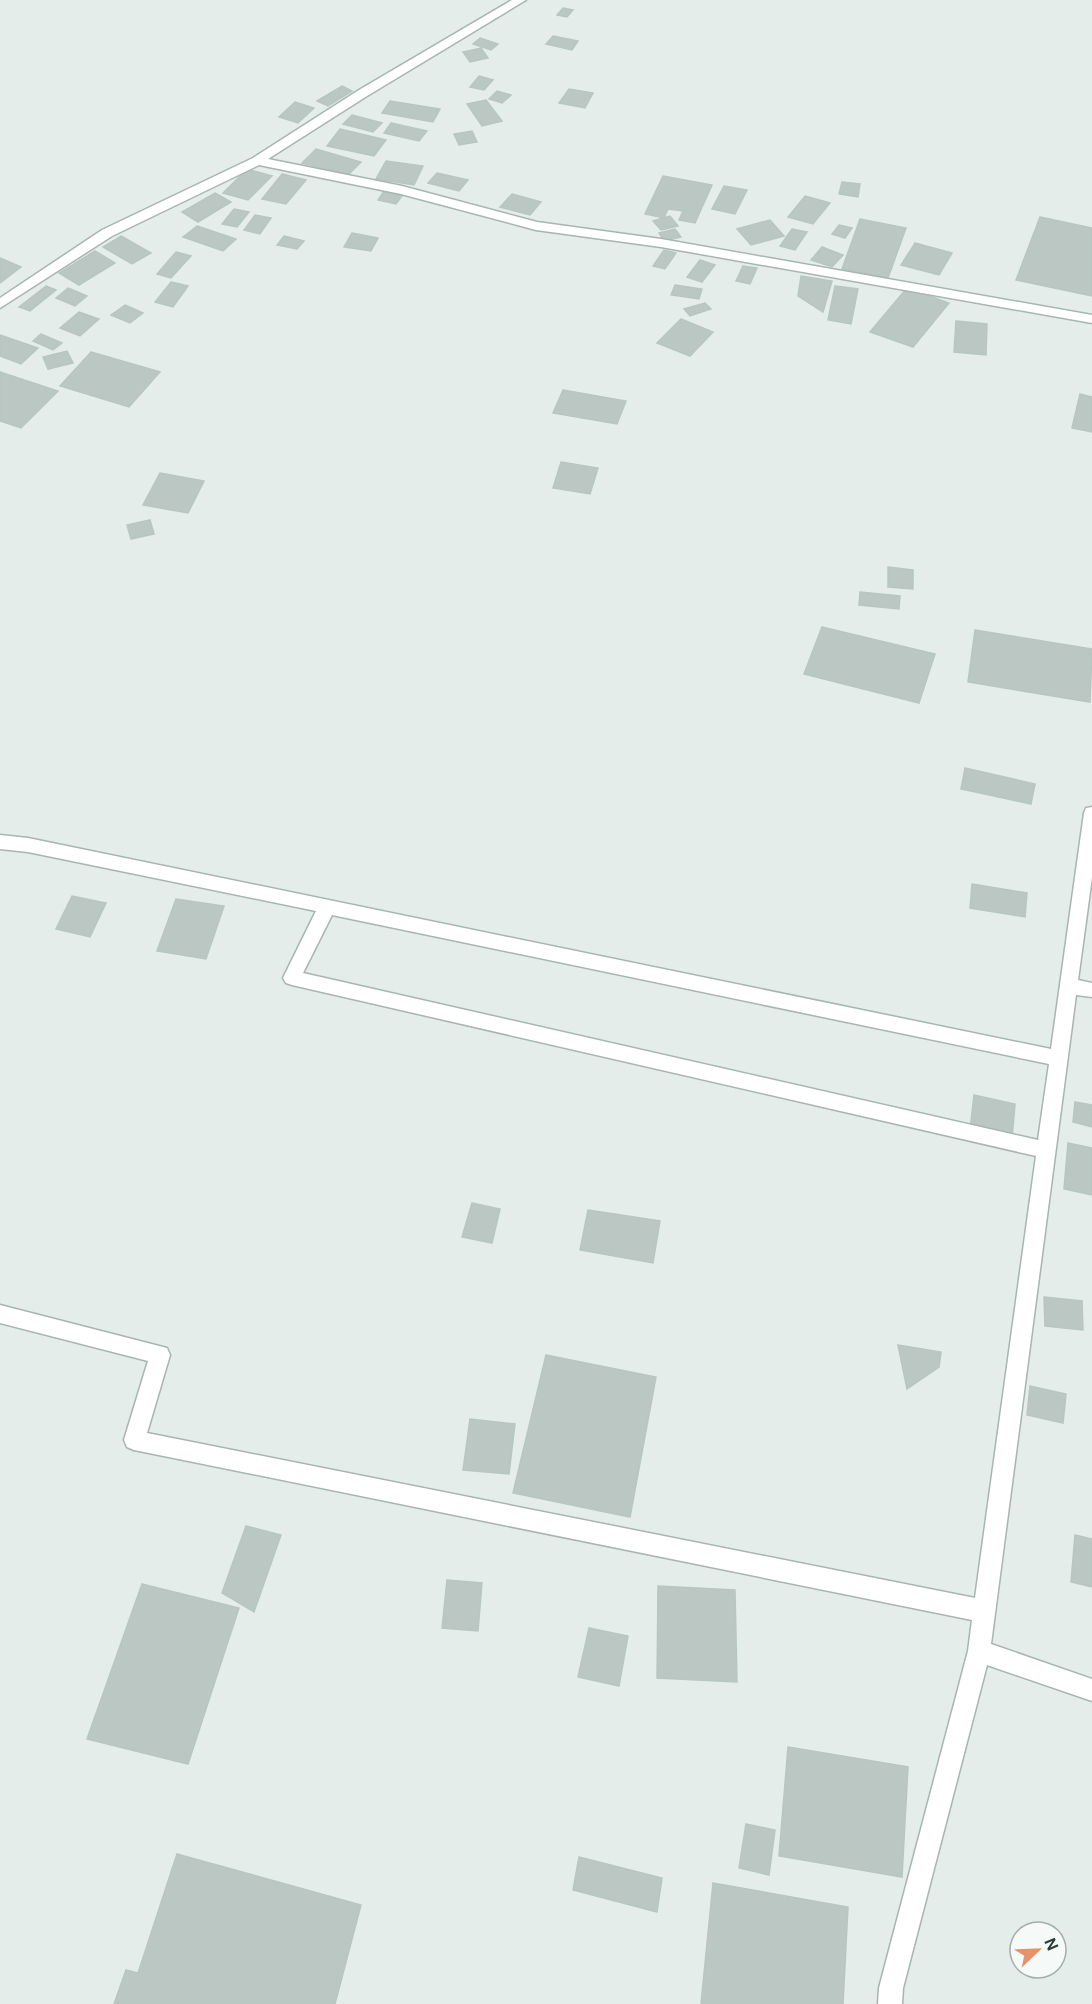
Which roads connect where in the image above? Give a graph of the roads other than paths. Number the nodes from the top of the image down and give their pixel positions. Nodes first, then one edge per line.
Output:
1 (520, 0) edge
2 (257, 161) junction
3 (0, 304) edge
4 (1092, 319) edge
5 (1092, 813) edge
6 (0, 842) edge
7 (1086, 898) edge
8 (327, 906) junction
9 (1068, 986) junction
10 (1092, 990) edge
11 (1058, 1058) junction
12 (1046, 1150) junction
13 (0, 1314) edge
14 (983, 1611) junction
15 (979, 1651) junction
16 (1092, 1690) edge
17 (890, 2004) edge

1 - 2 street
2 - 3 street
2 - 4 street
5 - 7 street
6 - 8 street
7 - 9 street
8 - 11 street
8 - 12 street
9 - 10 street
9 - 11 street
11 - 12 street
12 - 14 street
13 - 14 street
14 - 15 street
15 - 16 street
15 - 17 street

